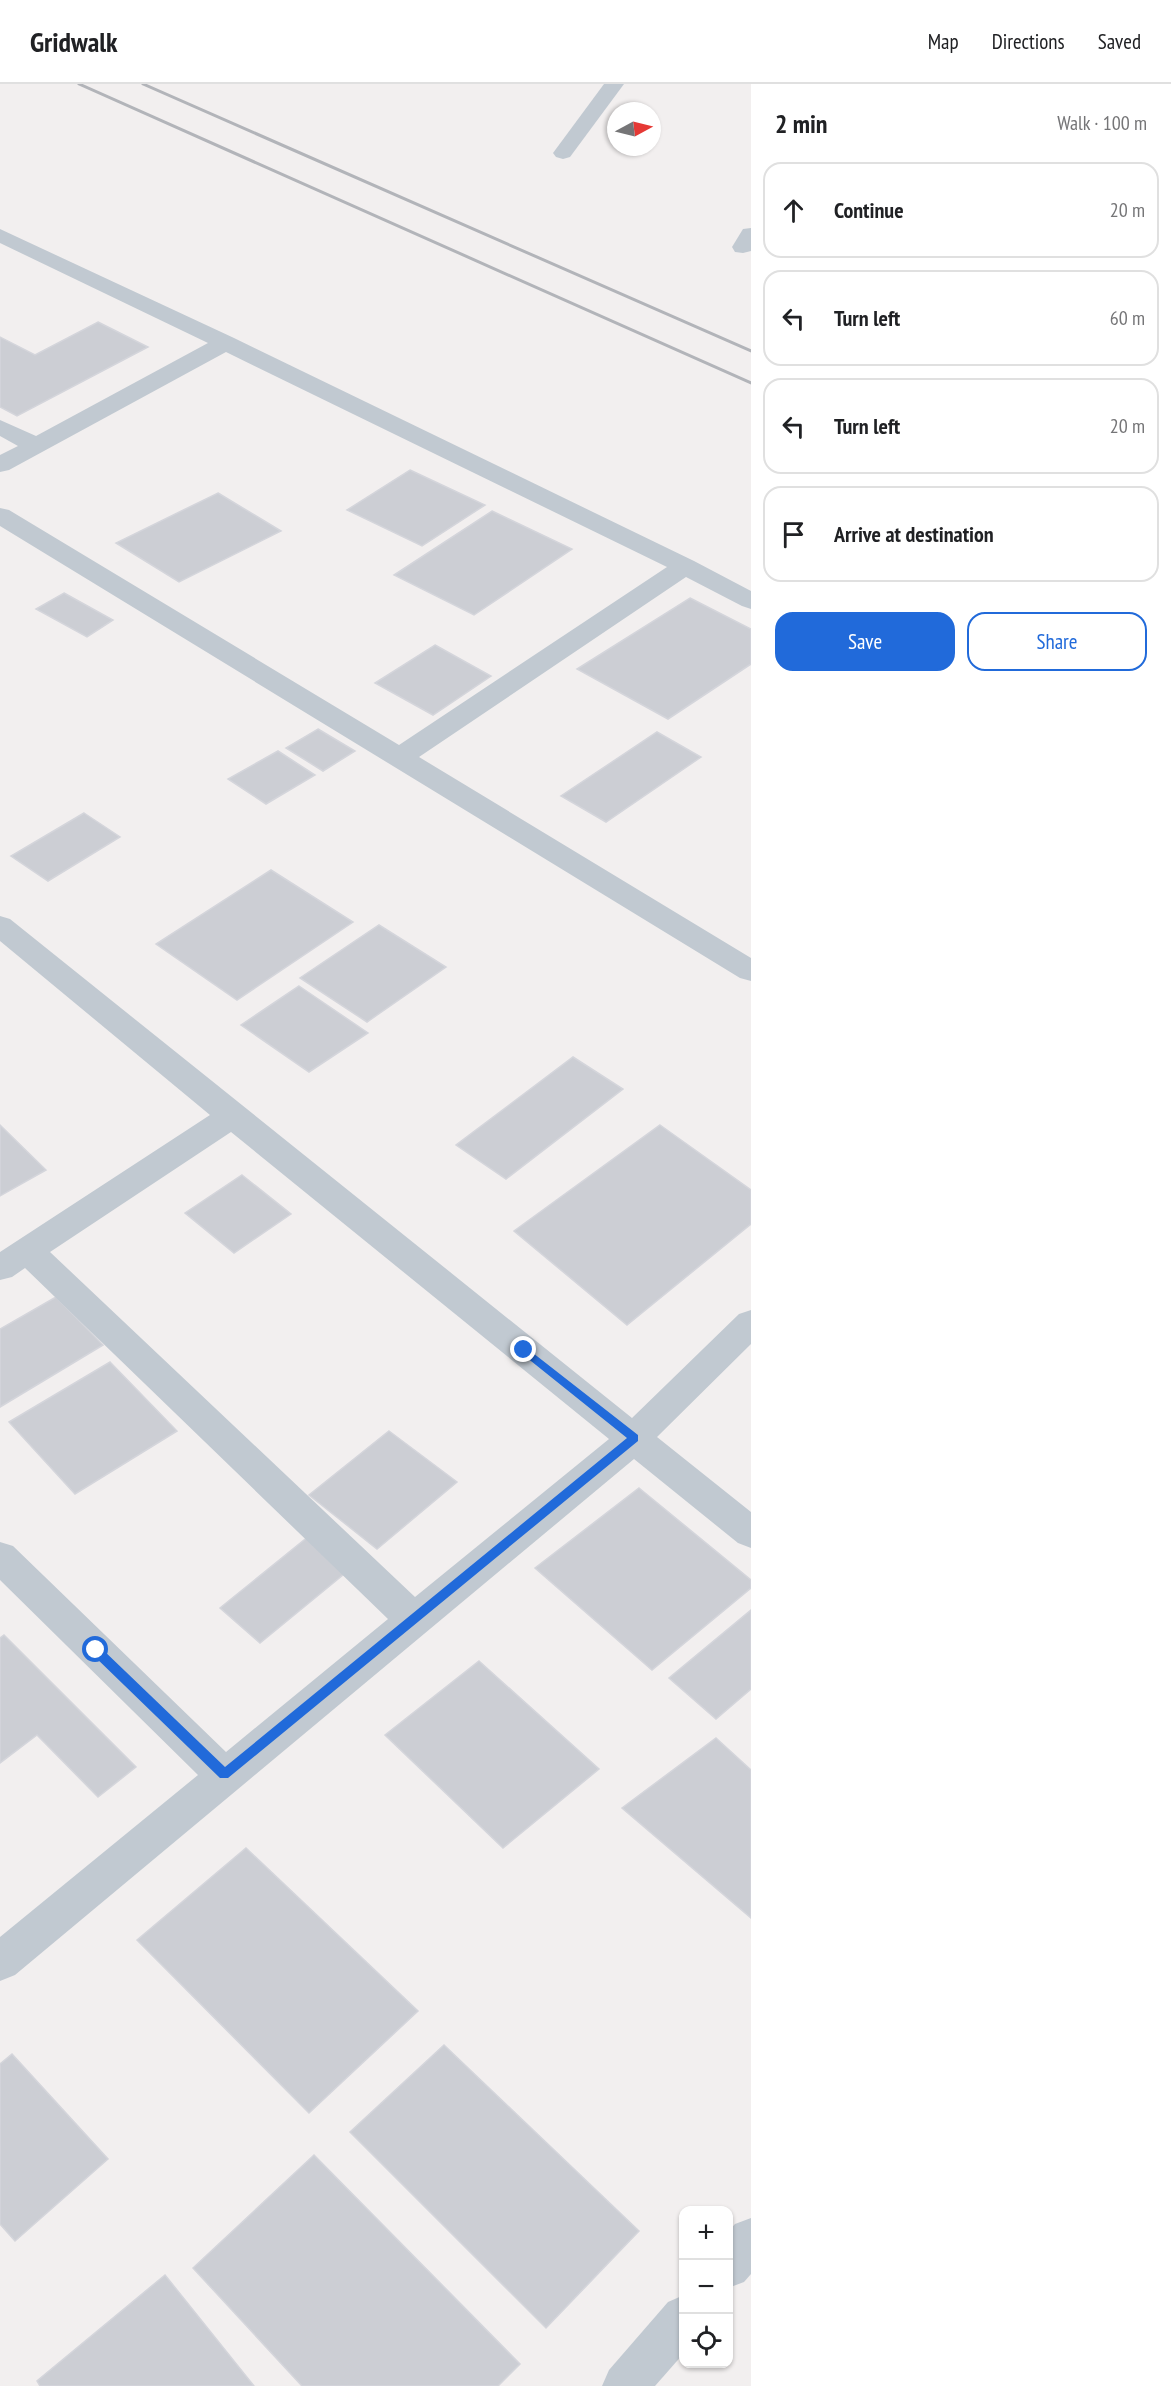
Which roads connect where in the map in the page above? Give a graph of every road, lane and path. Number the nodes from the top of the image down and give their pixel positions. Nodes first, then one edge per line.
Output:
1 (614, 84) edge
2 (563, 153) dead end
3 (0, 235) edge
4 (226, 343) junction
5 (0, 427) edge
6 (35, 445) junction
7 (0, 465) edge
8 (0, 515) edge
9 (685, 566) junction
10 (751, 601) edge
11 (399, 758) junction
12 (0, 926) edge
13 (751, 971) edge
14 (232, 1116) junction
15 (13, 1259) edge
16 (751, 1323) edge
17 (634, 1438) junction
18 (751, 1533) edge
19 (0, 1557) edge
20 (413, 1619) junction
21 (224, 1775) junction
22 (0, 1962) edge
23 (751, 2240) edge
24 (733, 2261) edge
25 (679, 2324) edge
26 (625, 2386) edge

1 - 2 street
3 - 4 street
4 - 6 street
4 - 9 street
5 - 6 street
6 - 7 street
8 - 11 street
9 - 10 street
9 - 11 street
11 - 13 street
12 - 14 street
14 - 15 street
14 - 17 street
15 - 20 street
16 - 17 street
17 - 18 street
17 - 20 street
19 - 21 street
20 - 21 street
21 - 22 street
23 - 24 street
25 - 26 street

